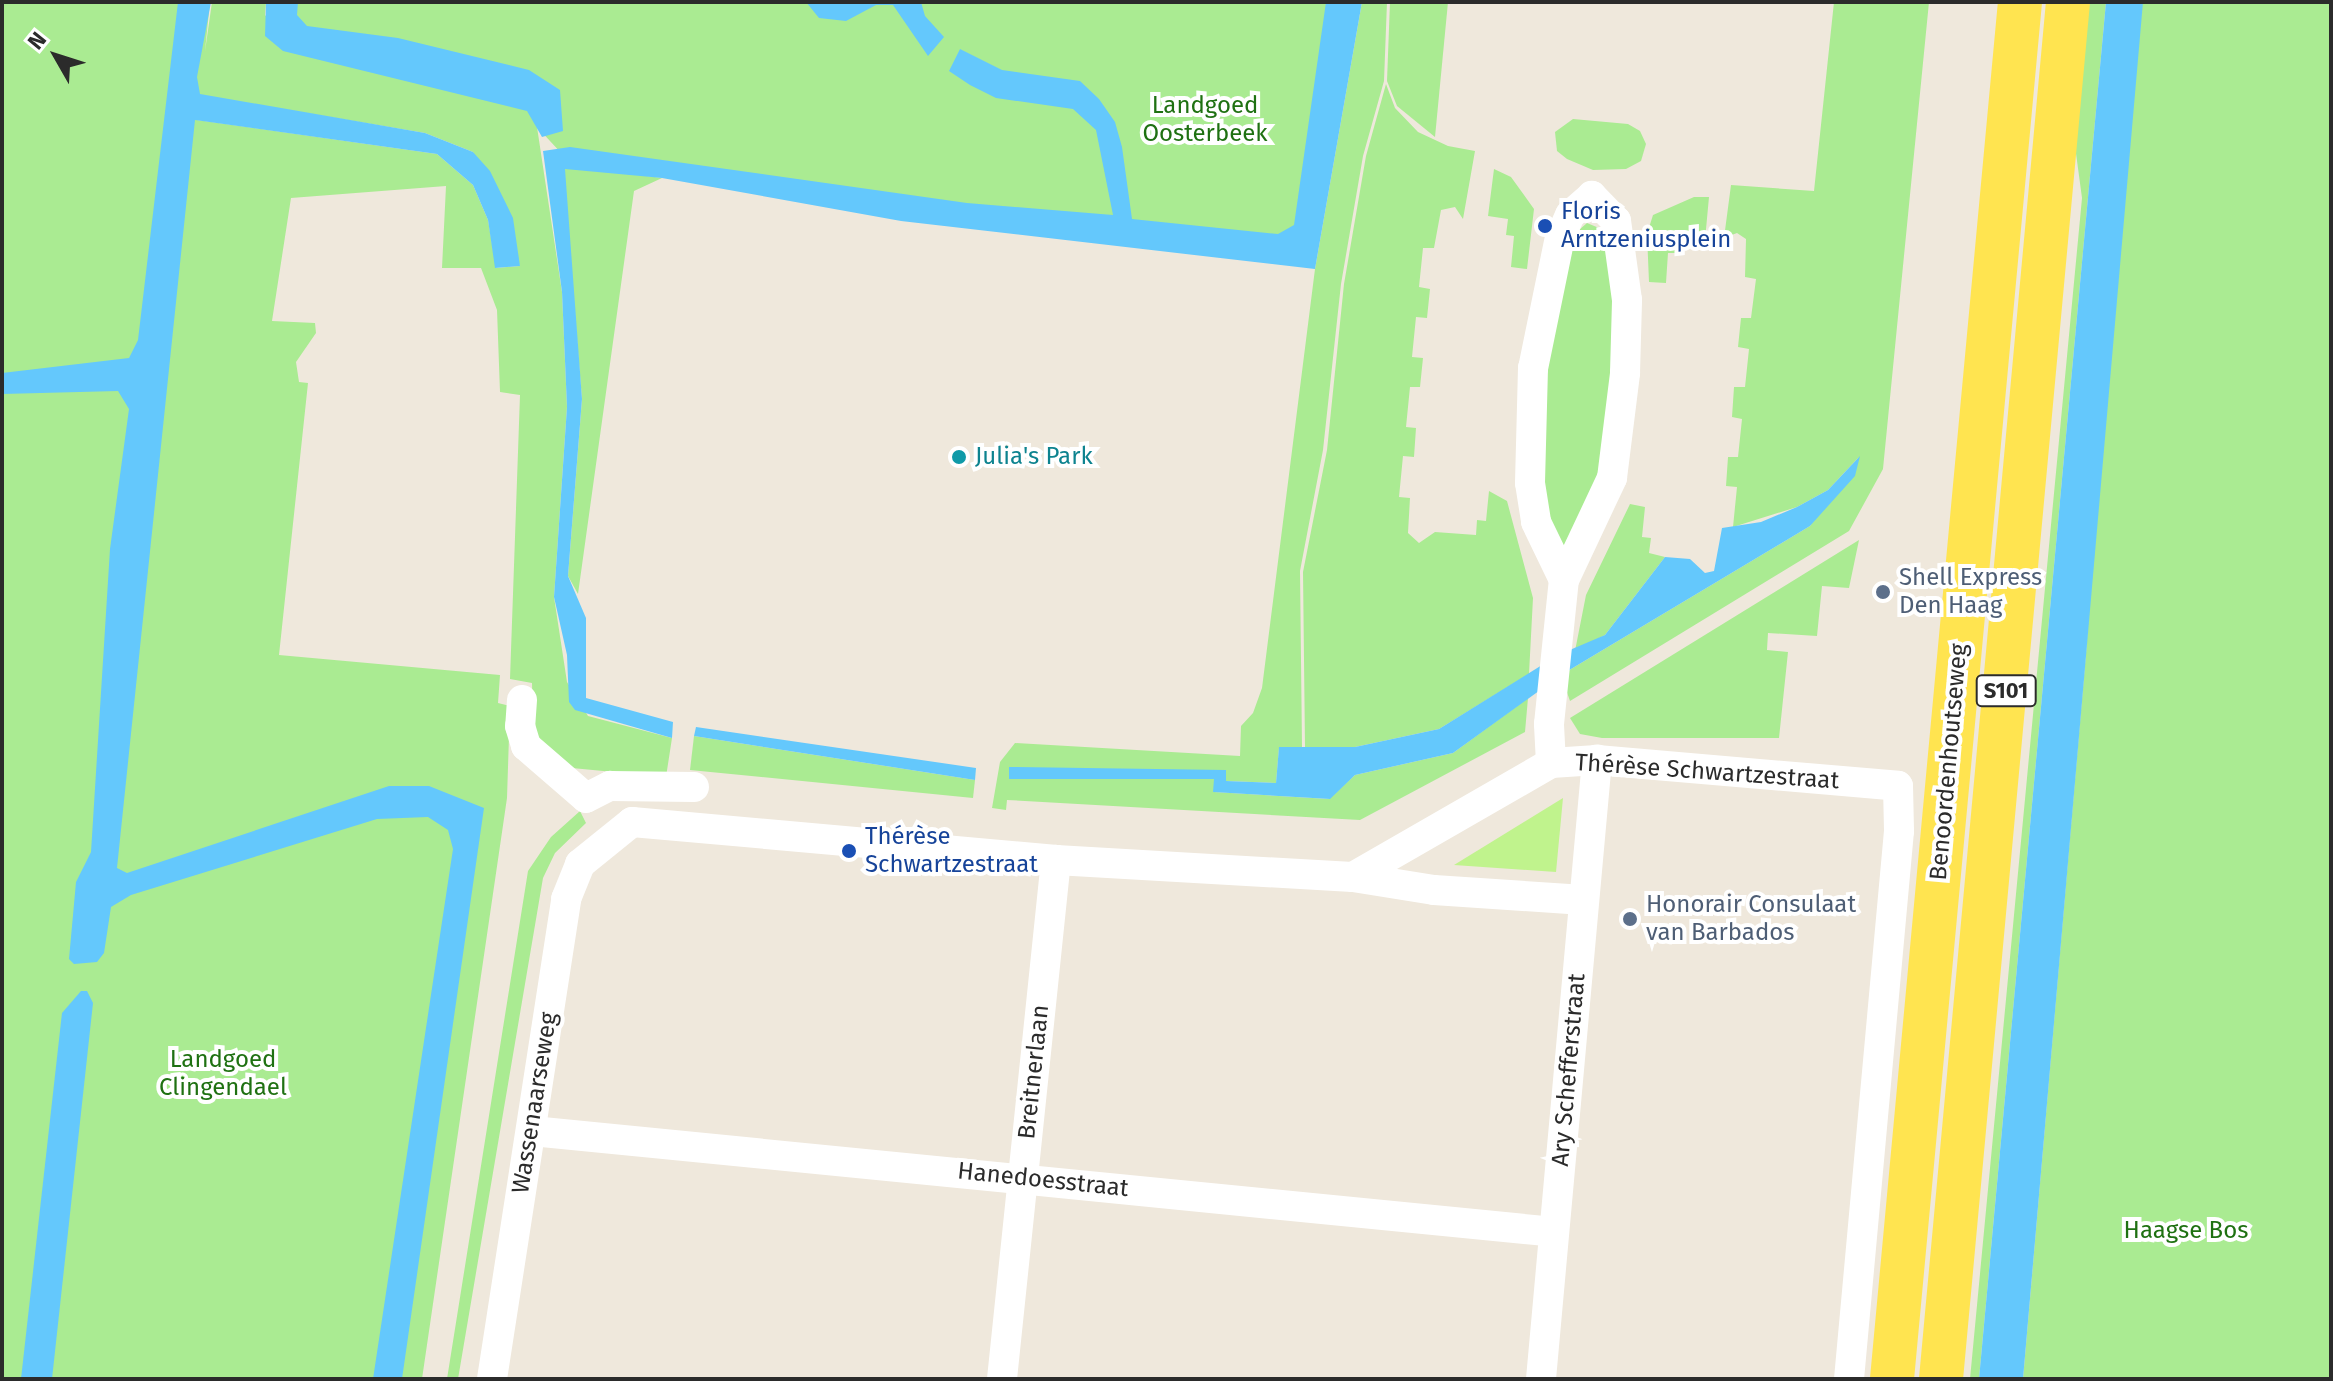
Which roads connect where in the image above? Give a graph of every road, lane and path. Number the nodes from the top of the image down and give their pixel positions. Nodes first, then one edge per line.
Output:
1 (2020, 2) edge
2 (2068, 2) edge
3 (1564, 580) junction
4 (522, 700) dead end
5 (1597, 760) junction
6 (1551, 763) junction
7 (1898, 786) joint
8 (694, 787) dead end
9 (586, 798) junction
10 (605, 839) junction
11 (1056, 860) junction
12 (1353, 877) junction
13 (1584, 900) junction
14 (532, 1131) junction
15 (1023, 1177) junction
16 (1554, 1232) junction
17 (492, 1379) edge
18 (1002, 1379) edge
19 (1541, 1379) edge
20 (1849, 1379) edge
21 (1892, 1379) edge
22 (1941, 1379) edge

1 - 21 main road, Benoordenhoutseweg / S101
2 - 22 main road, Benoordenhoutseweg / S101
3 - 3 street
3 - 6 street
4 - 9 street
5 - 6 street, Thérèse Schwartzestraat
5 - 7 street, Thérèse Schwartzestraat
5 - 13 street, Ary Schefferstraat
6 - 12 street, Thérèse Schwartzestraat
7 - 20 street, Benoordenhoutseweg
8 - 9 street
9 - 10 street
10 - 11 street
10 - 14 street, Wassenaarseweg
11 - 12 street
11 - 15 street, Breitnerlaan
12 - 13 street
13 - 16 street, Ary Schefferstraat
14 - 15 street, Hanedoesstraat
14 - 17 street, Wassenaarseweg
15 - 16 street, Hanedoesstraat
15 - 18 street, Breitnerlaan
16 - 19 street, Ary Schefferstraat

